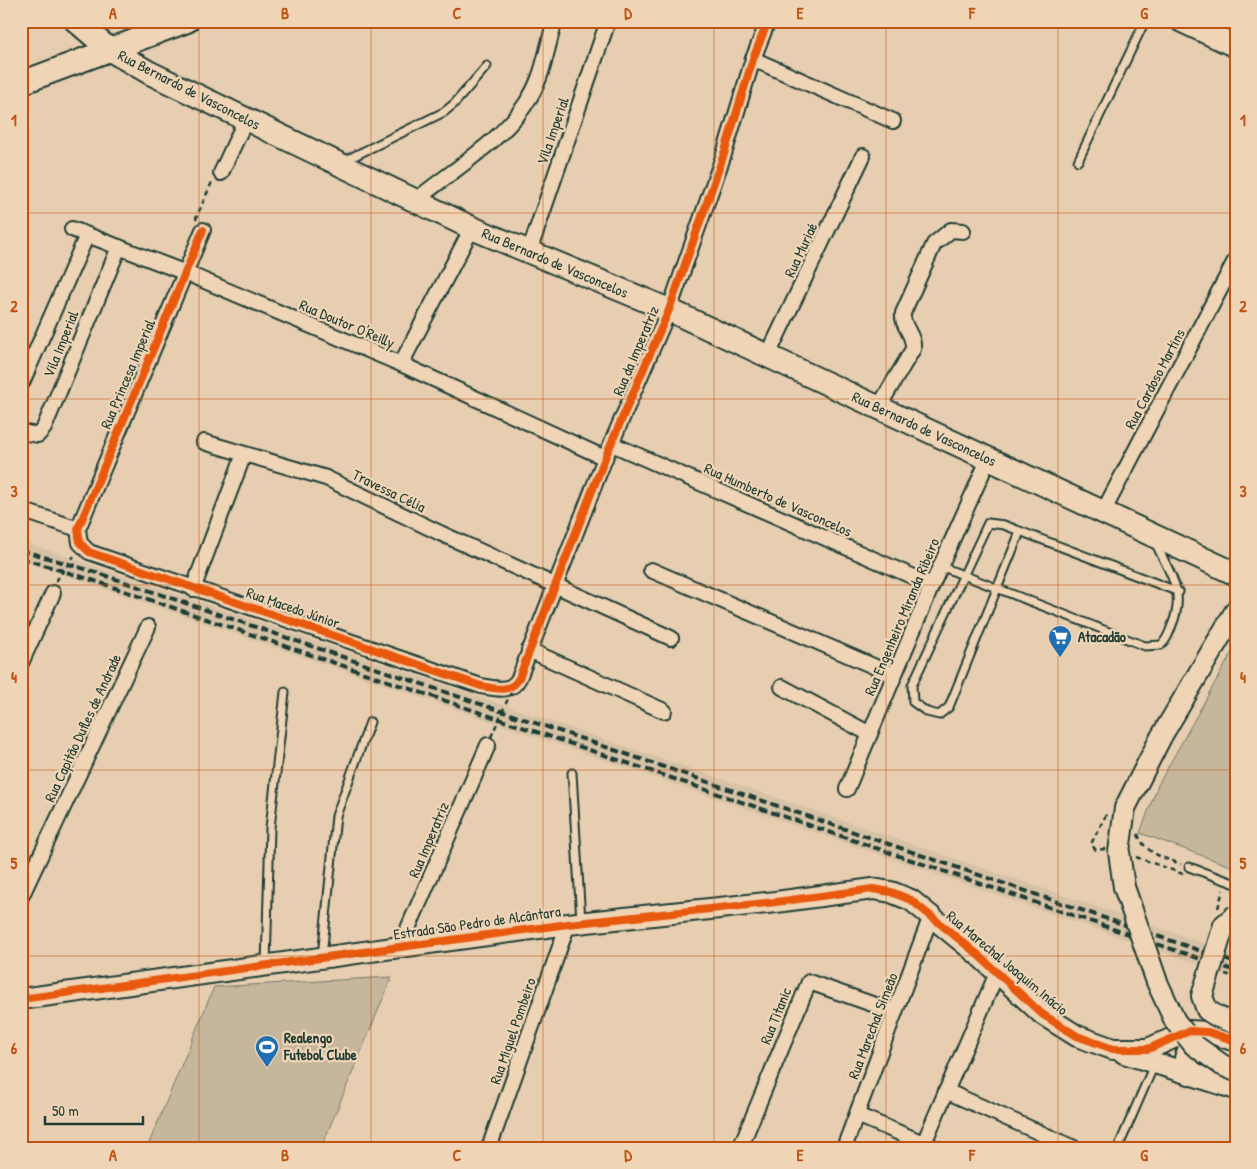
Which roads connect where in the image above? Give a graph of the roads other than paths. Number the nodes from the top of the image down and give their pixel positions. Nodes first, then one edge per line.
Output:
1 (76, 21) edge
2 (187, 21) edge
3 (555, 21) edge
4 (608, 21) edge
5 (768, 21) edge
6 (1145, 21) edge
7 (1182, 21) edge
8 (153, 34) junction
9 (1236, 46) edge
10 (110, 50) junction
11 (753, 59) junction
12 (487, 66) dead end
13 (150, 73) junction
14 (21, 83) edge
15 (246, 119) junction
16 (893, 121) dead end
17 (863, 156) dead end
18 (1078, 161) dead end
19 (347, 167) junction
20 (222, 173) dead end
21 (415, 201) junction
22 (199, 224) road end
23 (472, 228) junction
24 (72, 229) dead end
25 (963, 231) dead end
26 (87, 235) junction
27 (119, 247) junction
28 (529, 252) junction
29 (1236, 259) edge
30 (186, 273) junction
31 (669, 310) junction
32 (767, 357) junction
33 (401, 364) junction
34 (21, 385) edge
35 (878, 408) junction
36 (21, 432) edge
37 (204, 442) dead end
38 (612, 444) junction
39 (244, 454) junction
40 (605, 458) junction
41 (989, 458) junction
42 (21, 510) edge
43 (1102, 514) junction
44 (1020, 532) junction
45 (79, 536) junction
46 (1153, 537) junction
47 (940, 566) junction
48 (651, 570) dead end
49 (1236, 574) edge
50 (964, 575) junction
51 (554, 585) junction
52 (932, 585) junction
53 (996, 588) junction
54 (193, 589) junction
55 (1178, 592) junction
56 (53, 593) road end
57 (1236, 610) edge
58 (148, 628) dead end
59 (671, 638) dead end
60 (529, 650) junction
61 (21, 663) edge
62 (894, 675) junction
63 (782, 687) dead end
64 (512, 688) joint
65 (285, 692) dead end
66 (664, 711) dead end
67 (370, 722) dead end
68 (870, 734) junction
69 (489, 741) road end
70 (572, 773) dead end
71 (847, 789) dead end
72 (1189, 867) road end
73 (1236, 884) edge
74 (21, 897) edge
75 (1226, 914) edge
76 (931, 916) junction
77 (574, 924) junction
78 (400, 947) junction
79 (322, 957) junction
80 (266, 964) junction
81 (996, 973) junction
82 (21, 999) edge
83 (895, 1012) junction
84 (1236, 1024) edge
85 (1208, 1032) junction
86 (1236, 1041) edge
87 (1113, 1049) junction
88 (1154, 1064) junction
89 (1236, 1071) edge
90 (1205, 1079) junction
91 (1236, 1089) edge
92 (946, 1091) junction
93 (857, 1114) junction
94 (929, 1145) edge
95 (489, 1148) edge
96 (740, 1148) edge
97 (844, 1148) edge
98 (1074, 1148) edge
99 (1118, 1148) edge

1 - 10 main road, Rua Bernardo de Vasconcelos
2 - 8 main road
3 - 21 street
4 - 28 street, Vila Imperial
5 - 11 street, Rua da Imperatriz
6 - 18 lane
7 - 9 main road
8 - 10 main road
8 - 13 main road
10 - 13 main road, Rua Bernardo de Vasconcelos
10 - 14 main road
11 - 16 street
11 - 31 street, Rua da Imperatriz
12 - 19 lane
13 - 15 main road, Rua Bernardo de Vasconcelos
15 - 19 main road, Rua Bernardo de Vasconcelos
15 - 20 street
17 - 32 street, Rua Muriaé
19 - 21 main road, Rua Bernardo de Vasconcelos
21 - 23 main road, Rua Bernardo de Vasconcelos
22 - 30 street, Rua Princesa Imperial
23 - 28 main road, Rua Bernardo de Vasconcelos
23 - 33 street
24 - 26 street, Rua Doutor O'Reilly
25 - 35 street
26 - 27 street, Rua Doutor O'Reilly
26 - 34 street
27 - 30 street, Rua Doutor O'Reilly
27 - 36 street, Vila Imperial
28 - 31 main road, Rua Bernardo de Vasconcelos
29 - 43 street, Rua Cardoso Martins
30 - 33 street, Rua Doutor O'Reilly
30 - 45 street, Rua Princesa Imperial
31 - 32 main road, Rua Bernardo de Vasconcelos
31 - 38 street, Rua da Imperatriz
32 - 35 main road, Rua Bernardo de Vasconcelos
33 - 40 street, Rua Doutor O'Reilly
35 - 41 main road, Rua Bernardo de Vasconcelos
37 - 39 street, Travessa Célia
38 - 40 street, Rua da Imperatriz
38 - 52 street, Rua Humberto de Vasconcelos
39 - 51 street, Travessa Célia
39 - 54 street
40 - 51 street, Rua da Imperatriz
41 - 43 main road, Rua Bernardo de Vasconcelos
41 - 47 street, Rua Engenheiro Miranda Ribeiro
42 - 45 street, Rua Macedo Júnior
43 - 46 main road, Rua Bernardo de Vasconcelos
44 - 50 lane
44 - 53 lane
44 - 55 lane
45 - 54 street, Rua Macedo Júnior
46 - 49 main road, Rua Bernardo de Vasconcelos
46 - 55 lane
47 - 50 lane
47 - 52 street, Rua Engenheiro Miranda Ribeiro
48 - 62 street
50 - 53 lane
50 - 53 lane
51 - 59 street
51 - 60 street, Rua da Imperatriz
52 - 62 street, Rua Engenheiro Miranda Ribeiro
53 - 55 lane
54 - 64 street, Rua Macedo Júnior
56 - 61 street
57 - 89 street, bridge
58 - 74 street, Rua Capitão Dufles de Andrade
60 - 64 street, Rua da Imperatriz
60 - 66 street
62 - 68 street, Rua Engenheiro Miranda Ribeiro
63 - 68 street
65 - 80 lane
67 - 79 lane
68 - 71 street, Rua Engenheiro Miranda Ribeiro
69 - 78 street, Rua Imperatriz
70 - 77 lane
72 - 73 lane
75 - 84 street, bridge
76 - 77 street, Estrada São Pedro de Alcântara
76 - 81 street, Rua Marechal Joaquim Inácio
76 - 83 street, Rua Marechal Simeão
77 - 78 street, Estrada São Pedro de Alcântara
77 - 95 street, Rua Miguel Pombeiro
78 - 79 street, Estrada São Pedro de Alcântara
79 - 80 street, Estrada São Pedro de Alcântara
80 - 82 street, Estrada São Pedro de Alcântara
81 - 87 street, Rua Marechal Joaquim Inácio
81 - 92 street
83 - 93 street, Rua Marechal Simeão
83 - 96 street, Rua Titanic
85 - 86 street, Rua Marechal Joaquim Inácio
85 - 87 street, Rua Marechal Joaquim Inácio
85 - 90 street
87 - 88 street
88 - 90 street
88 - 99 lane
90 - 91 street
92 - 94 street
92 - 98 street
93 - 94 street
93 - 97 street, Rua Marechal Simeão

